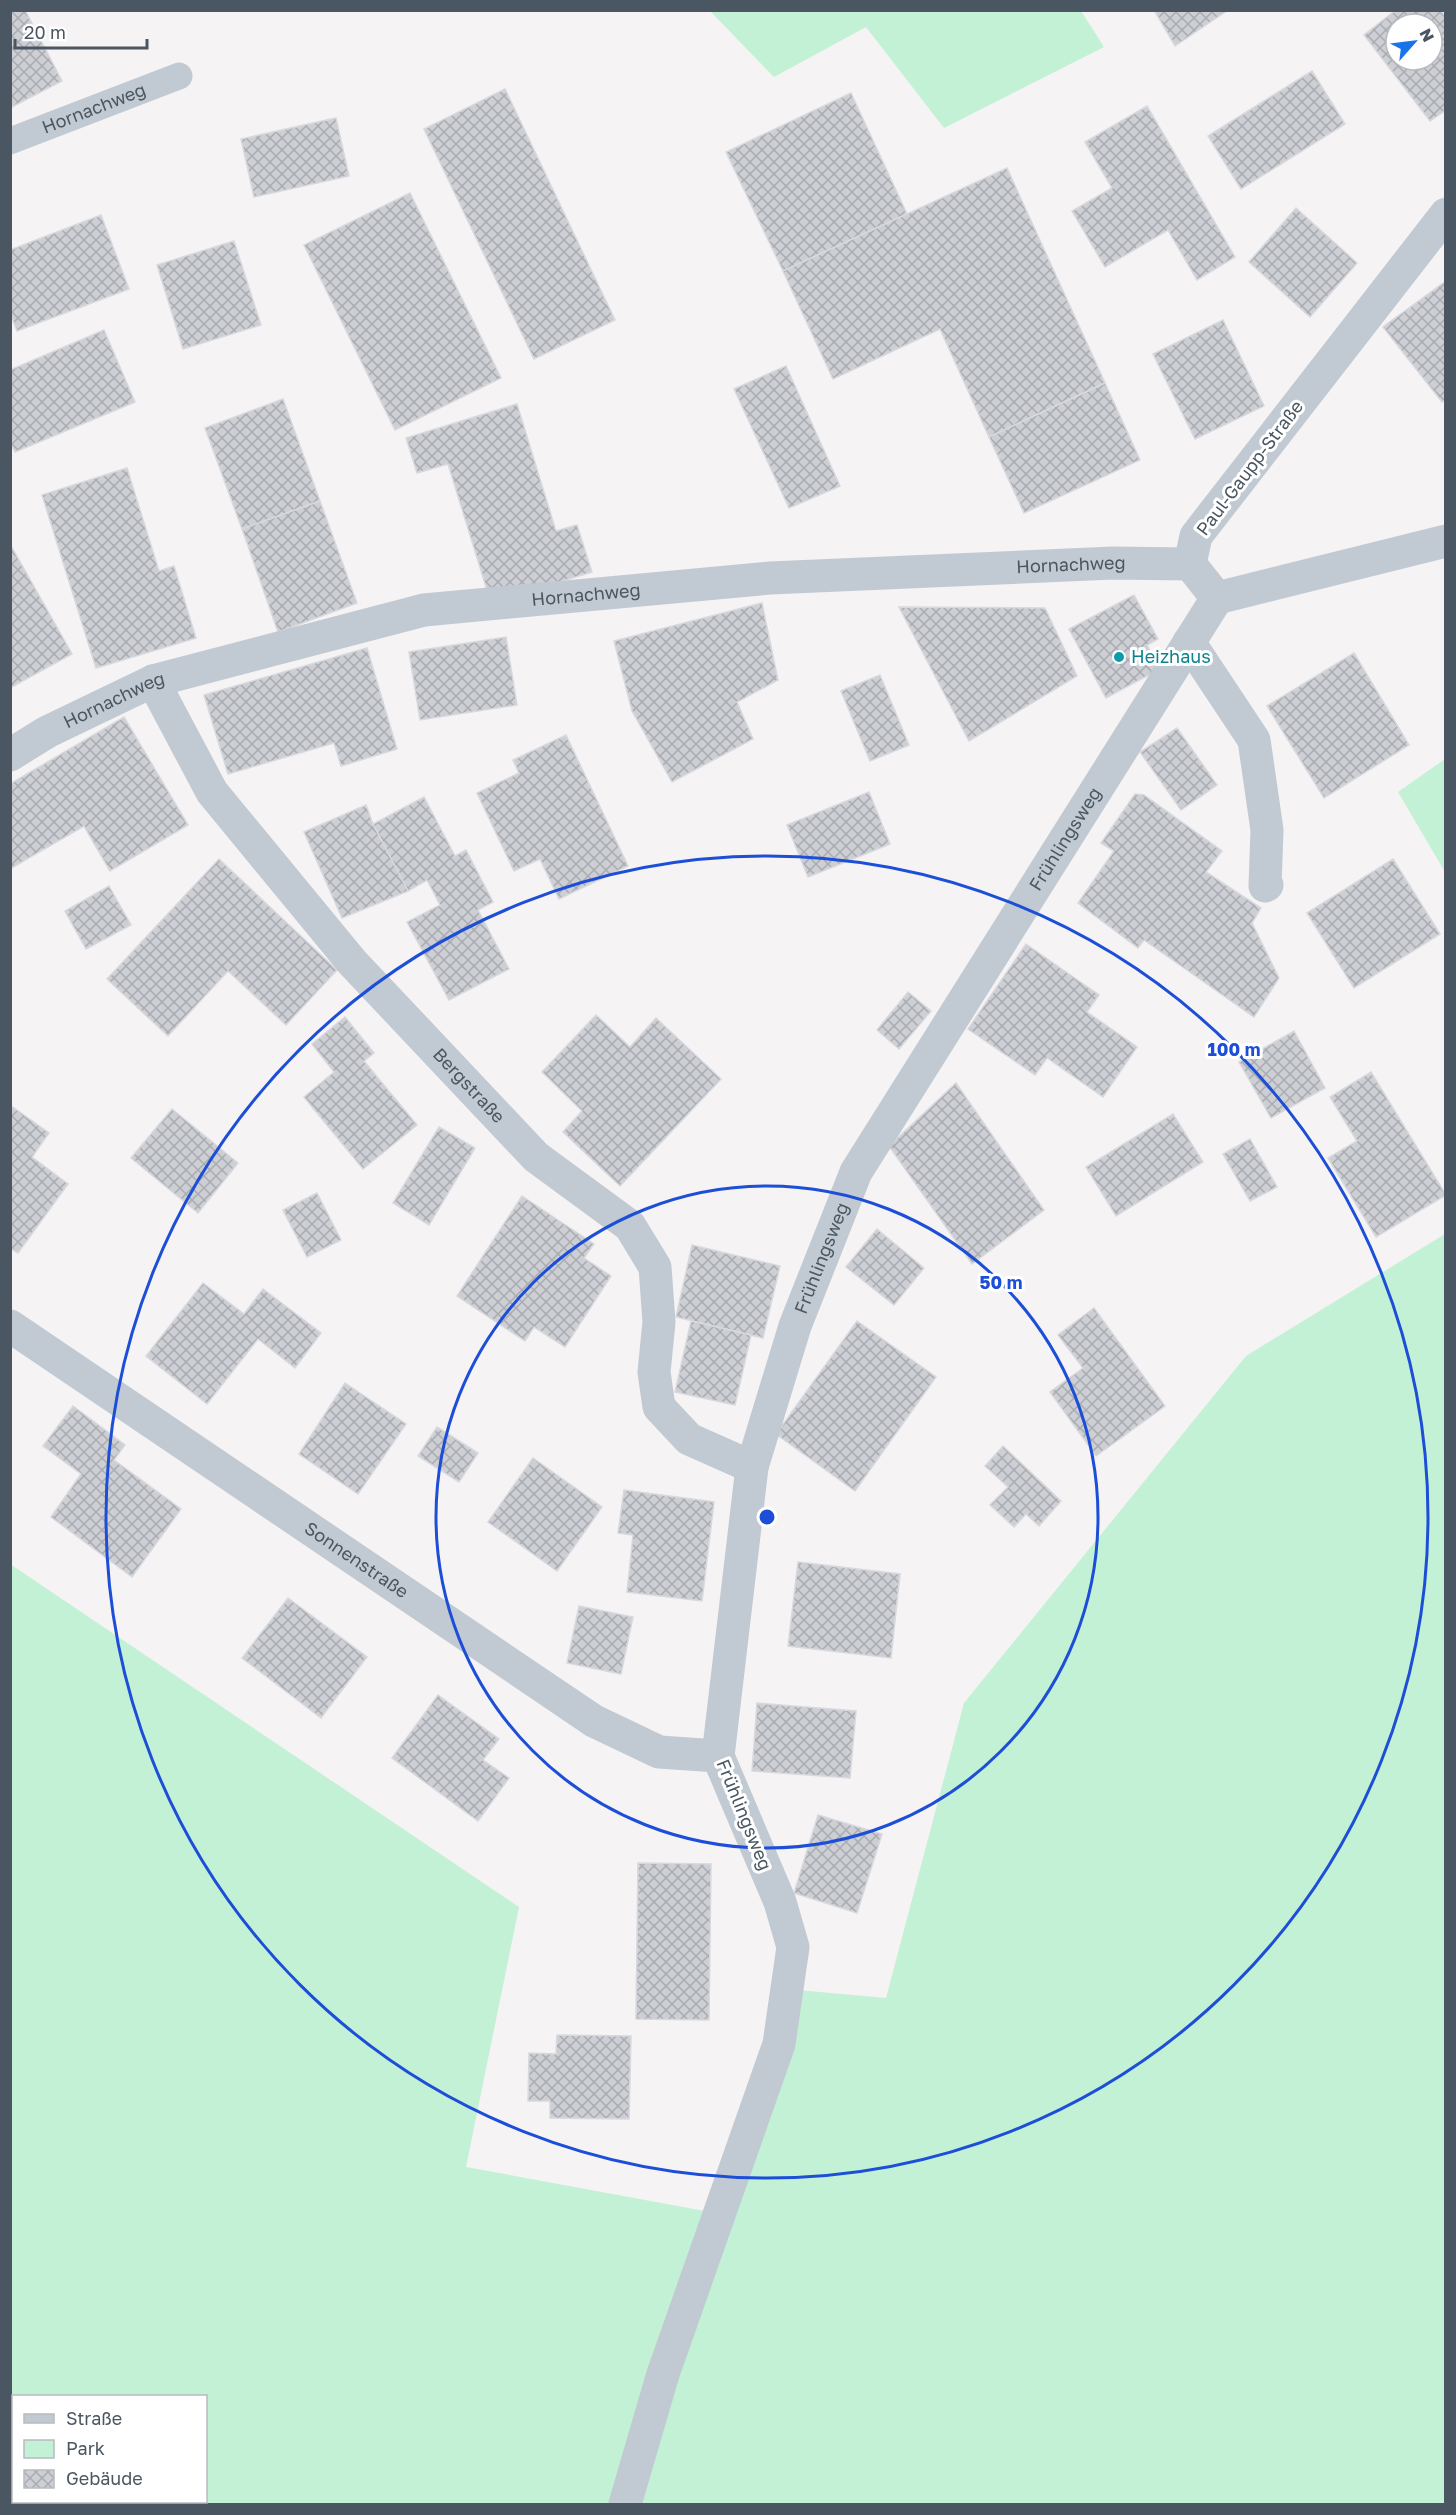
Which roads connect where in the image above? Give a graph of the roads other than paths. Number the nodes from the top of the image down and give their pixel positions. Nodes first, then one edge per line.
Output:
1 (179, 76) dead end
2 (10, 141) edge
3 (1446, 214) edge
4 (1446, 541) edge
5 (1190, 564) junction
6 (1217, 598) junction
7 (1189, 642) junction
8 (153, 681) junction
9 (10, 755) edge
10 (1267, 885) dead end
11 (10, 1326) edge
12 (752, 1467) junction
13 (718, 1756) junction
14 (625, 2505) edge

1 - 2 lane, Hornachweg
3 - 5 street, Paul-Gaupp-Straße
4 - 6 street
5 - 6 street
5 - 8 street, Hornachweg
6 - 7 street, Frühlingsweg
7 - 10 street
7 - 12 street, Frühlingsweg
8 - 9 street, Hornachweg
8 - 12 street, Bergstraße
11 - 13 street, Sonnenstraße
12 - 13 street, Frühlingsweg
13 - 14 street, Frühlingsweg

